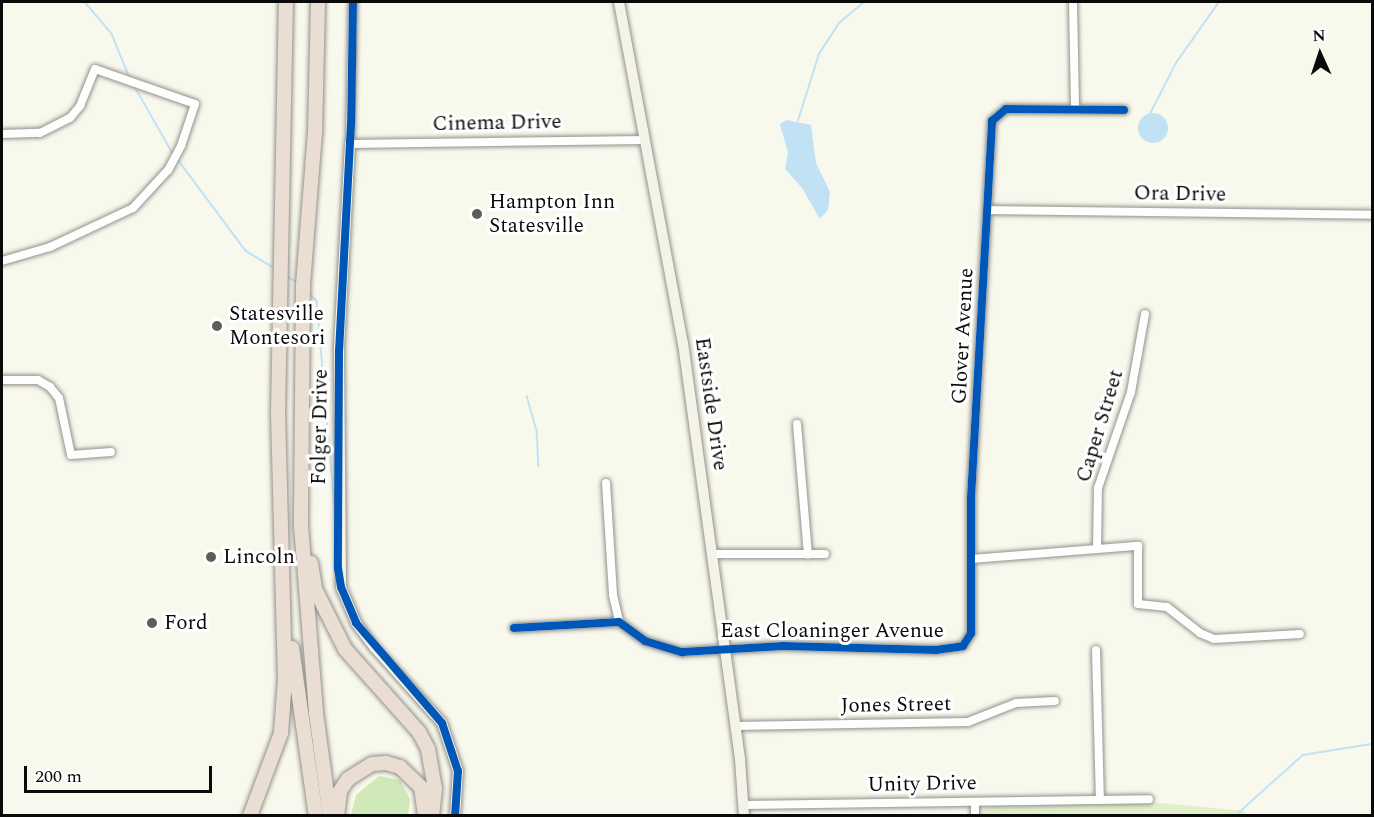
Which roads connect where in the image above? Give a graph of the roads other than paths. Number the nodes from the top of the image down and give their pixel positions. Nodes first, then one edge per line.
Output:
1 (286, 2) edge
2 (318, 2) edge
3 (352, 2) edge
4 (620, 2) edge
5 (1073, 2) edge
6 (1075, 109) junction
7 (1124, 110) dead end
8 (2, 134) edge
9 (645, 140) junction
10 (350, 144) junction
11 (987, 210) junction
12 (1372, 215) edge
13 (2, 261) edge
14 (1145, 314) dead end
15 (2, 380) edge
16 (302, 381) junction
17 (797, 424) dead end
18 (111, 452) dead end
19 (606, 483) dead end
20 (1097, 549) junction
21 (711, 554) junction
22 (825, 554) dead end
23 (808, 555) junction
24 (971, 559) junction
25 (282, 568) junction
26 (620, 621) junction
27 (514, 628) dead end
28 (1299, 634) dead end
29 (725, 649) junction
30 (1096, 650) dead end
31 (1055, 701) dead end
32 (735, 726) junction
33 (1149, 799) dead end
34 (1100, 800) junction
35 (975, 802) junction
36 (744, 810) edge
37 (250, 816) edge
38 (316, 816) edge
39 (330, 816) edge
40 (337, 816) edge
41 (425, 816) edge
42 (432, 816) edge
43 (455, 816) edge
44 (975, 816) edge

1 - 25 highway
2 - 16 highway
3 - 10 street, Folger Drive
4 - 9 street, Eastside Drive
5 - 6 street
6 - 7 street
6 - 11 street, Glover Avenue
8 - 13 street
9 - 10 street, Cinema Drive
9 - 21 street, Eastside Drive
10 - 43 street, Folger Drive
11 - 12 street, Ora Drive
11 - 24 street, Glover Avenue
14 - 20 street, Caper Street
15 - 18 street
16 - 39 highway
16 - 42 highway
17 - 23 street
19 - 26 street
20 - 24 street
20 - 28 street
21 - 23 street
21 - 29 street, Eastside Drive
22 - 23 street
24 - 29 street, East Cloaninger Avenue
25 - 37 highway
25 - 38 highway
26 - 27 street
26 - 29 street, East Cloaninger Avenue
29 - 32 street, Eastside Drive
30 - 34 street
31 - 32 street, Jones Street
32 - 36 street, Eastside Drive
33 - 34 street, Unity Drive
34 - 35 street, Unity Drive
35 - 36 street, Unity Drive
35 - 44 street
40 - 41 highway

